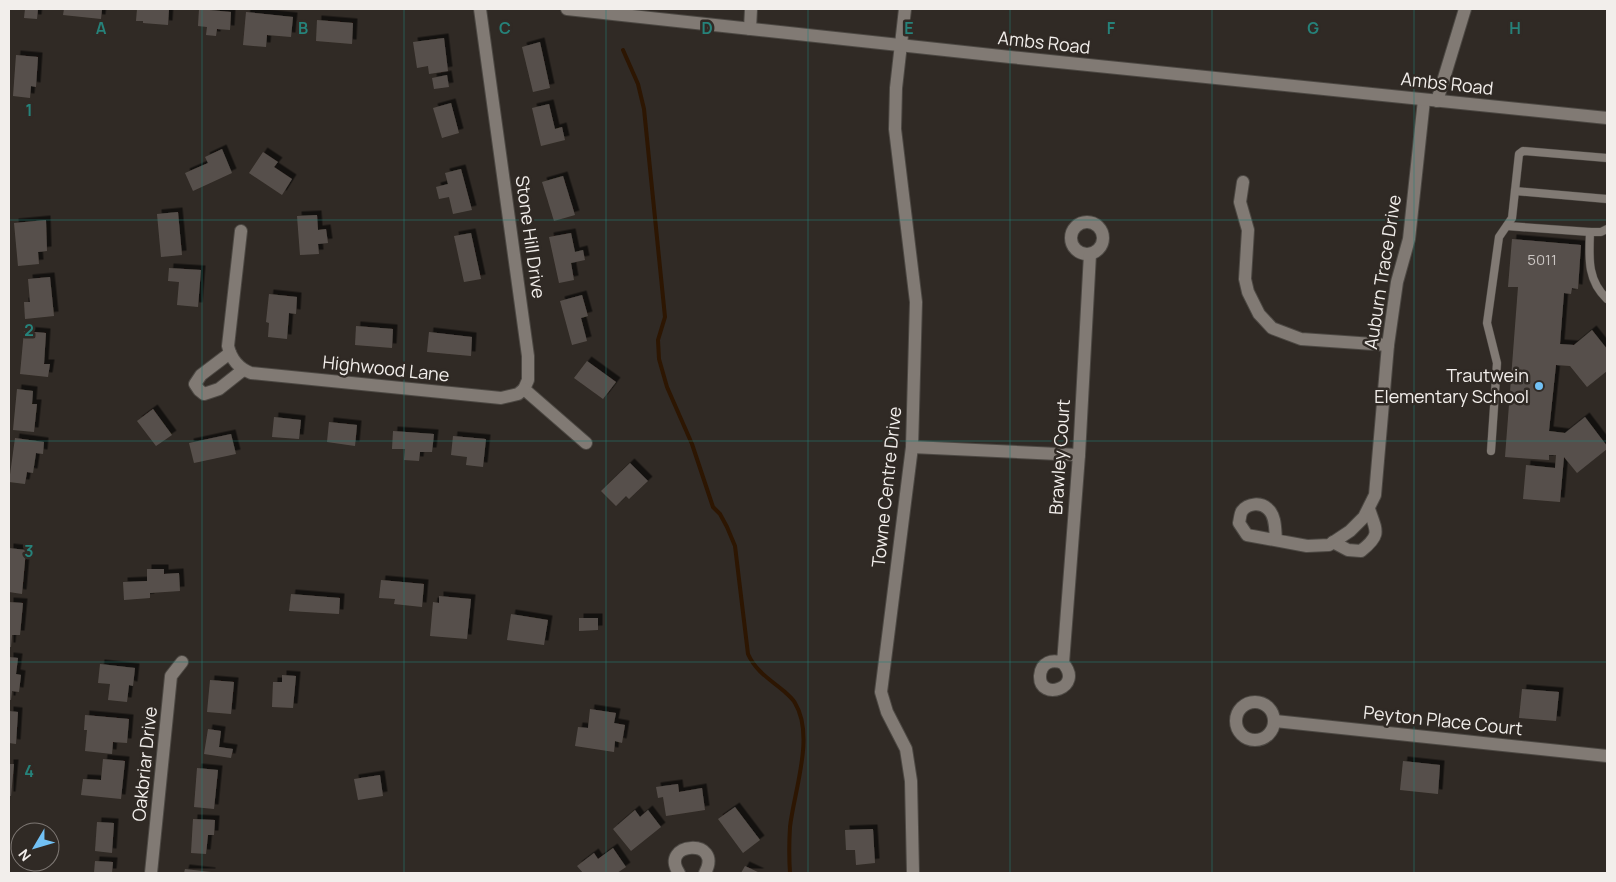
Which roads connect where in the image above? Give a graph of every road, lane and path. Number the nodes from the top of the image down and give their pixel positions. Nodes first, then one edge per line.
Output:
1 (480, 9) edge
2 (566, 9) edge
3 (751, 9) edge
4 (905, 9) edge
5 (1465, 9) edge
6 (750, 29) junction
7 (901, 44) junction
8 (1431, 100) junction
9 (1607, 118) edge
10 (1607, 158) edge
11 (1243, 182) dead end
12 (1515, 191) junction
13 (1607, 199) edge
14 (1507, 226) junction
15 (1607, 229) edge
16 (241, 231) dead end
17 (1590, 232) junction
18 (1090, 254) dead end
19 (1607, 299) edge
20 (1388, 345) junction
21 (524, 389) junction
22 (586, 443) dead end
23 (912, 447) junction
24 (1491, 450) dead end
25 (1079, 456) junction
26 (1369, 509) junction
27 (1276, 540) dead end
28 (1333, 542) junction
29 (182, 662) dead end
30 (1063, 663) dead end
31 (1275, 721) dead end
32 (1607, 756) edge
33 (677, 872) edge
34 (151, 873) edge
35 (705, 873) edge
36 (913, 873) edge

1 - 21 street, Stone Hill Drive
2 - 6 street, Ambs Road
3 - 6 street
4 - 7 street, Towne Centre Drive
5 - 8 street, Auburn Trace Drive
6 - 7 street, Ambs Road
7 - 8 street, Ambs Road
7 - 23 street, Towne Centre Drive
8 - 9 street, Ambs Road
8 - 20 street, Auburn Trace Drive
10 - 12 lane
11 - 20 street
12 - 13 lane
12 - 14 lane
14 - 17 lane
14 - 24 lane
15 - 17 lane
16 - 21 street, Highwood Lane
17 - 19 lane
18 - 25 street, Brawley Court
20 - 26 street, Auburn Trace Drive
21 - 22 street
23 - 25 street
23 - 36 street, Towne Centre Drive
25 - 30 street, Brawley Court
26 - 28 street, Auburn Trace Drive
26 - 28 street, Auburn Trace Drive
27 - 28 street, Auburn Trace Drive
29 - 34 street, Oakbriar Drive
31 - 32 street, Peyton Place Court
33 - 35 street

